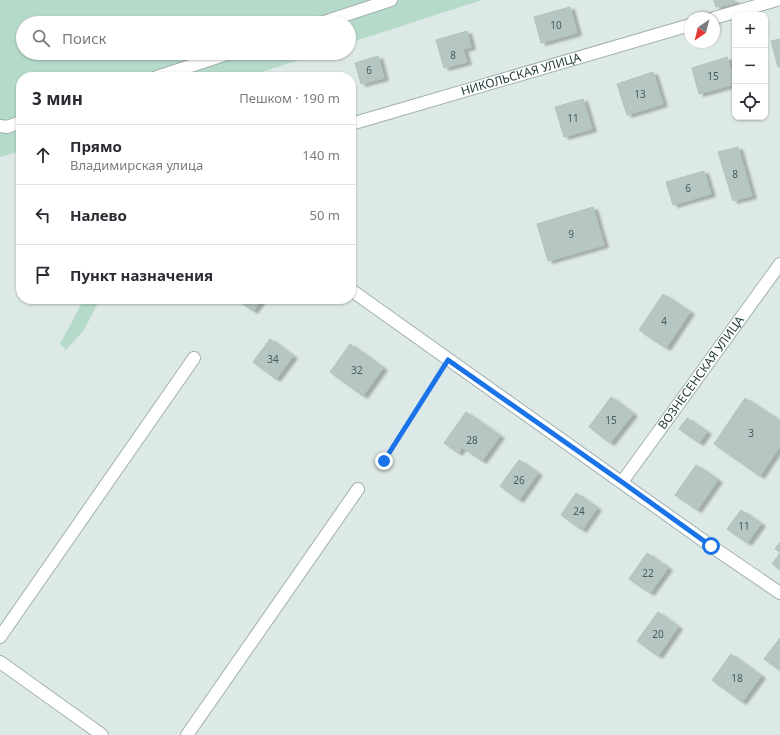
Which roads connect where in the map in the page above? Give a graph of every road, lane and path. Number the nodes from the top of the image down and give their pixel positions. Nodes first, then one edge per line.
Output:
1 (391, 0) edge
2 (777, 0) edge
3 (342, 16) edge
4 (720, 16) edge
5 (684, 27) edge
6 (209, 60) edge
7 (172, 72) edge
8 (356, 123) edge
9 (16, 124) edge
10 (0, 126) edge
11 (780, 264) edge
12 (356, 294) edge
13 (194, 358) dead end
14 (448, 360) junction
15 (384, 461) dead end
16 (622, 482) junction
17 (358, 489) dead end
18 (780, 593) edge
19 (0, 637) edge
20 (0, 662) edge
21 (102, 735) edge
22 (187, 735) edge

1 - 3 street
2 - 4 street
5 - 8 street, НИКОЛЬСКАЯ УЛИЦА
6 - 7 street
9 - 10 street
11 - 16 street, ВОЗНЕСЕНСКАЯ УЛИЦА
12 - 14 street
13 - 19 street
14 - 15 path
14 - 16 street
16 - 18 street
17 - 22 street
20 - 21 street

